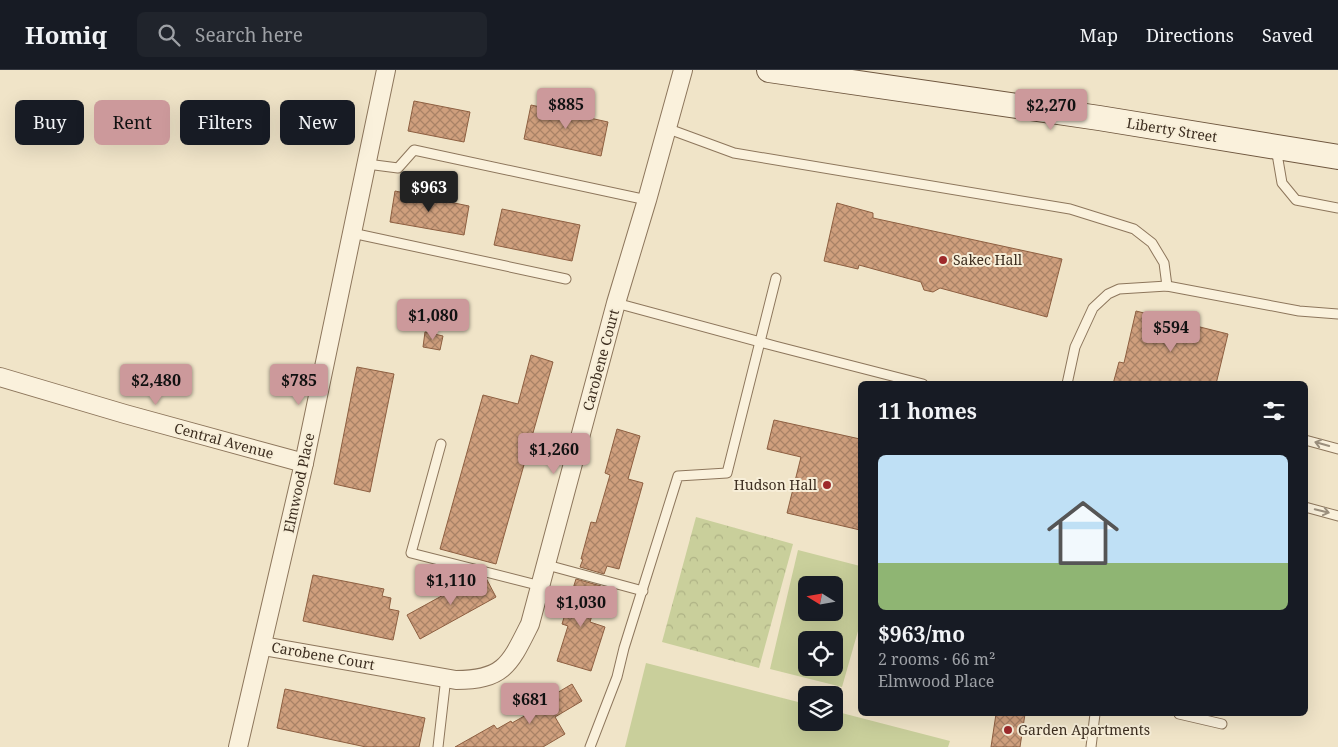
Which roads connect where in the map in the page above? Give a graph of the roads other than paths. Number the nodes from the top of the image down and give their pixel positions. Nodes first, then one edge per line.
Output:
1 (386, 70) edge
2 (682, 70) edge
3 (769, 70) edge
4 (842, 75) edge
5 (666, 128) junction
6 (1276, 147) junction
7 (1338, 157) edge
8 (366, 164) junction
9 (647, 200) junction
10 (1338, 208) edge
11 (352, 233) junction
12 (776, 278) dead end
13 (566, 279) dead end
14 (1167, 286) junction
15 (616, 304) junction
16 (1338, 314) edge
17 (761, 342) junction
18 (0, 377) edge
19 (911, 381) edge
20 (1068, 381) edge
21 (1308, 441) edge
22 (441, 444) dead end
23 (1338, 449) edge
24 (304, 463) junction
25 (1308, 508) edge
26 (1338, 516) edge
27 (546, 565) junction
28 (541, 586) junction
29 (643, 591) junction
30 (262, 646) junction
31 (446, 677) junction
32 (1095, 716) edge
33 (1188, 716) edge
34 (1222, 724) dead end
35 (238, 747) edge
36 (438, 747) edge
37 (590, 747) edge
38 (1090, 747) edge

1 - 8 street, Elmwood Place
2 - 5 street, Carobene Court
3 - 4 street, Liberty Street
4 - 6 street, Liberty Street
5 - 9 street, Carobene Court
5 - 14 lane
6 - 7 street, Liberty Street
6 - 10 lane
8 - 9 lane
8 - 11 street, Elmwood Place
9 - 15 street, Carobene Court
11 - 13 lane
11 - 24 street, Elmwood Place
12 - 17 lane
14 - 16 lane
14 - 20 lane
15 - 17 lane
15 - 27 street, Carobene Court
17 - 19 lane
17 - 29 lane
18 - 24 street, Central Avenue
23 -> 21 lane
22 - 28 lane
24 - 30 street, Elmwood Place
25 -> 26 lane
27 - 28 street, Carobene Court
27 - 29 lane
28 - 31 street, Carobene Court
29 - 37 lane
30 - 31 street, Carobene Court
30 - 35 street, Elmwood Place
31 - 36 lane
32 - 38 lane
33 - 34 lane

